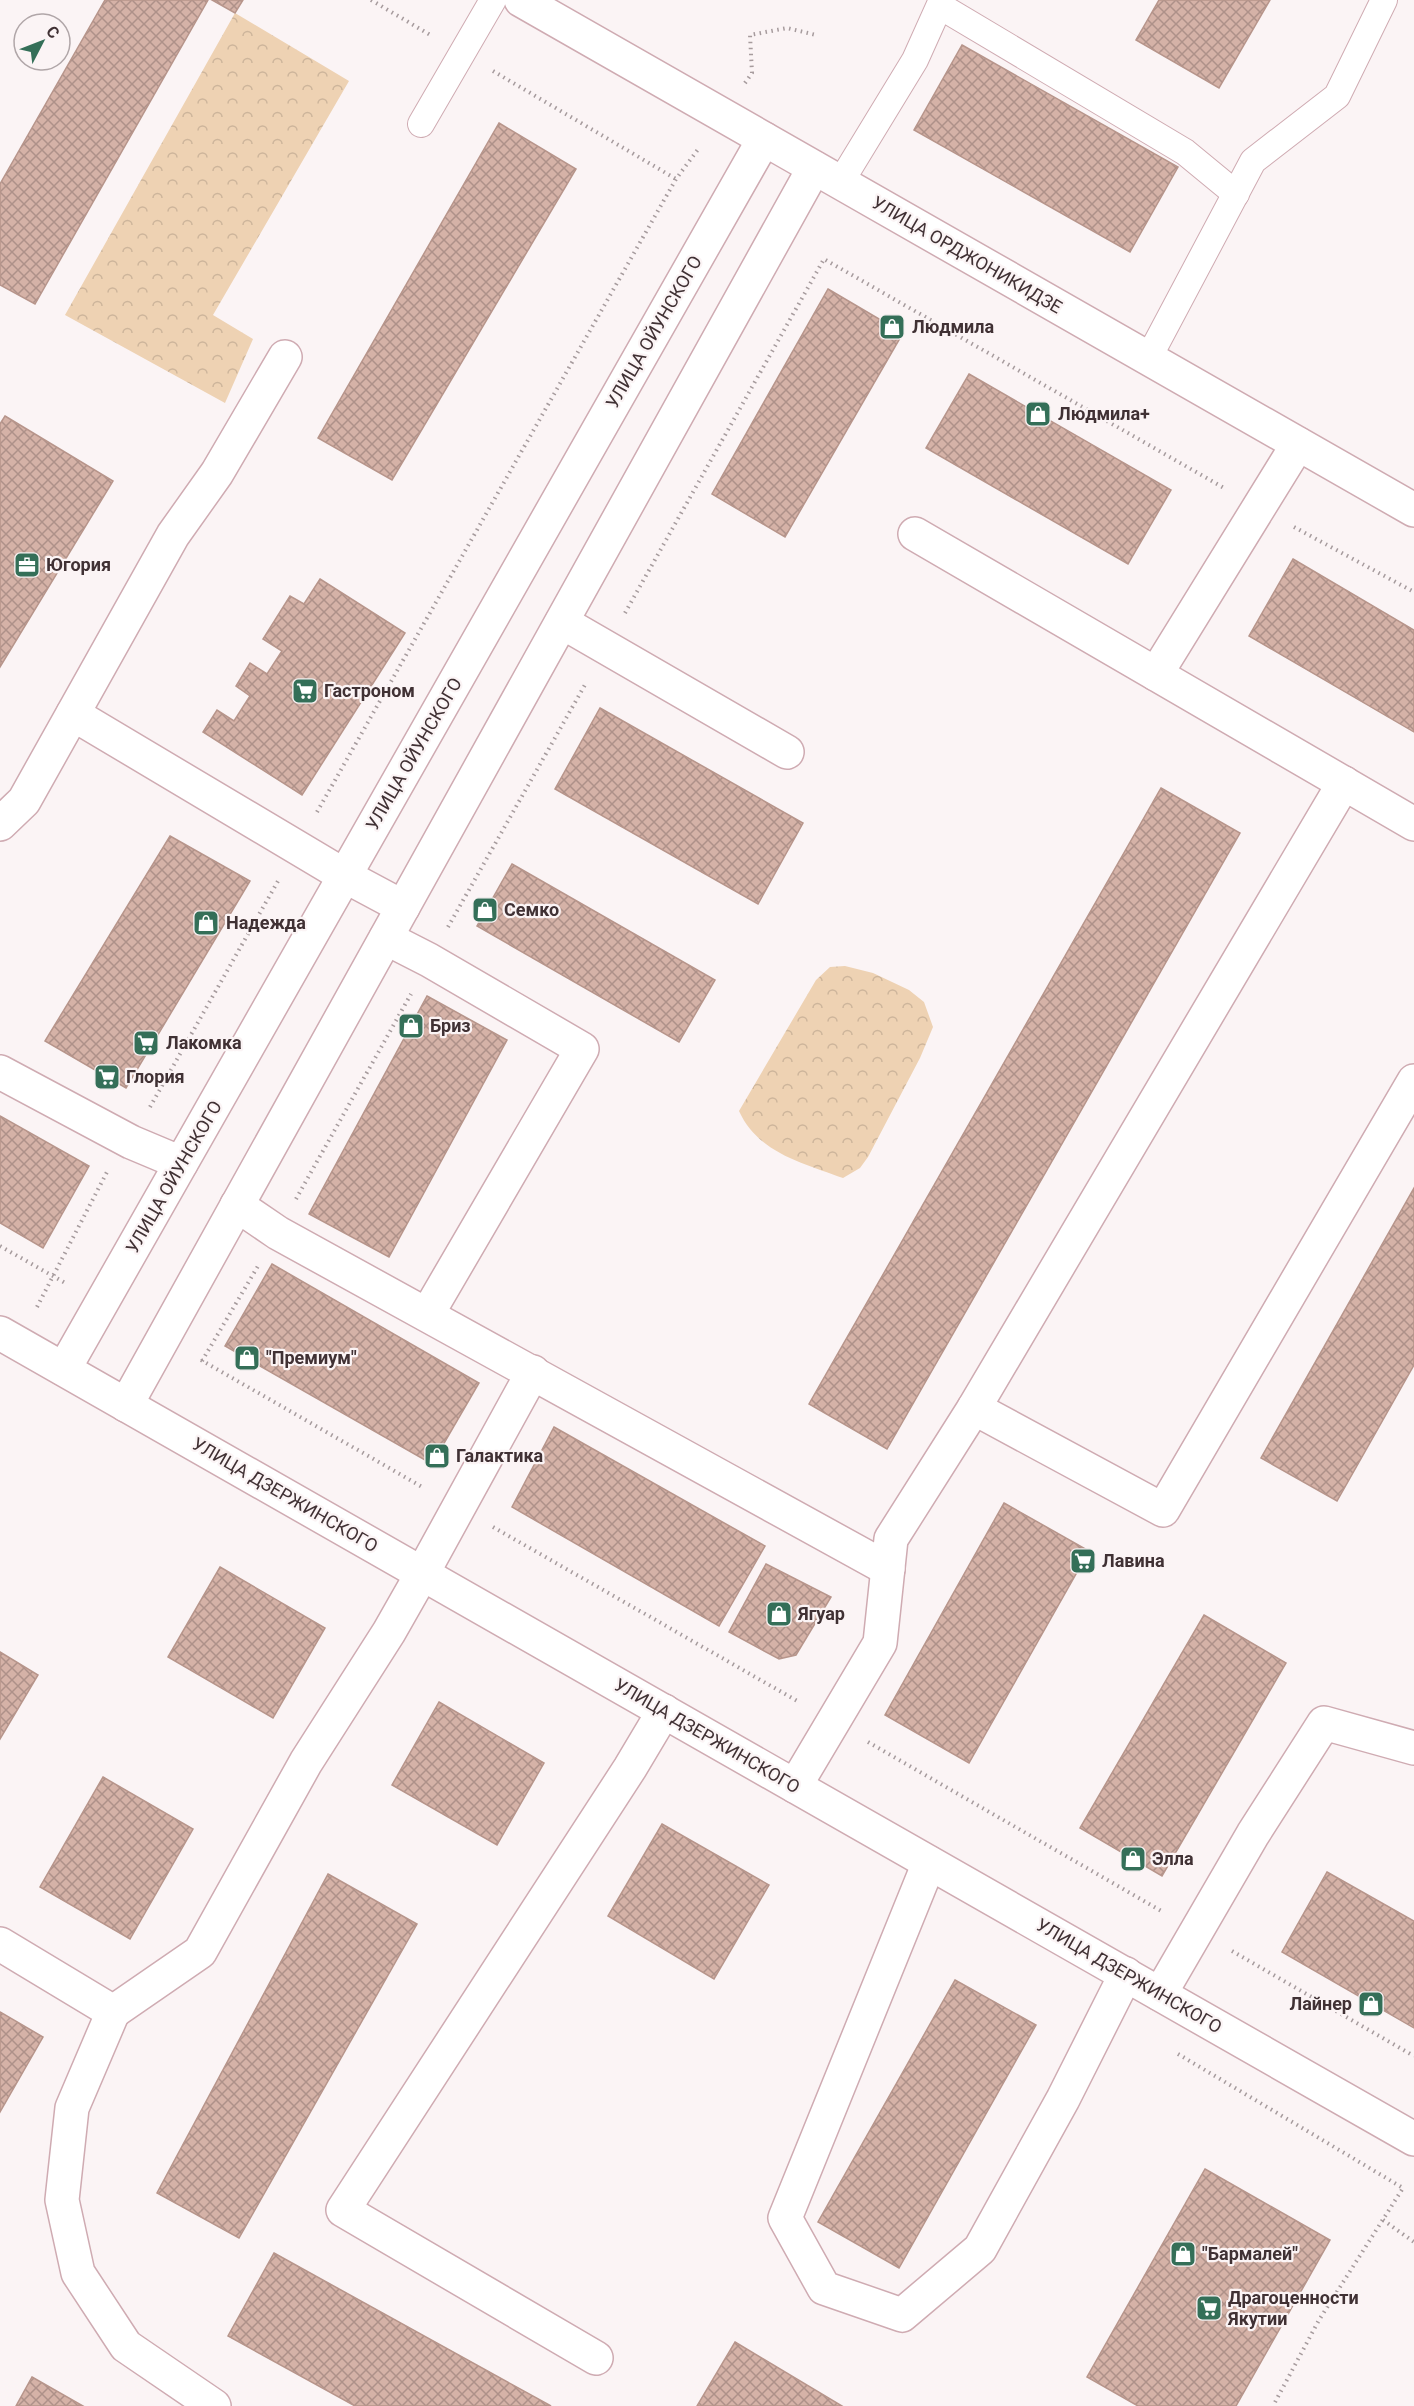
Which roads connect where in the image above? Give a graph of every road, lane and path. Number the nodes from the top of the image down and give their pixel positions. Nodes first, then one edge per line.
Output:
1 (371, 0) edge
2 (493, 0) edge
3 (521, 0) edge
4 (1384, 0) edge
5 (941, 3) edge
6 (816, 35) dead end
7 (462, 53) junction
8 (723, 116) junction
9 (421, 124) dead end
10 (764, 139) junction
11 (827, 175) junction
12 (676, 179) junction
13 (1236, 194) junction
14 (285, 357) dead end
15 (1148, 359) junction
16 (1298, 444) junction
17 (1414, 510) edge
18 (915, 534) dead end
19 (562, 622) junction
20 (1156, 674) junction
21 (73, 714) junction
22 (787, 752) dead end
23 (1344, 783) junction
24 (1414, 824) edge
25 (0, 825) edge
26 (297, 848) junction
27 (345, 876) junction
28 (403, 907) junction
29 (386, 938) junction
30 (0, 1072) edge
31 (1414, 1081) edge
32 (131, 1142) junction
33 (181, 1163) junction
34 (237, 1205) junction
35 (0, 1246) edge
36 (53, 1275) junction
37 (101, 1303) junction
38 (428, 1313) junction
39 (7, 1337) edge
40 (161, 1340) junction
41 (64, 1370) junction
42 (533, 1372) junction
43 (126, 1405) junction
44 (974, 1408) junction
45 (460, 1508) junction
46 (888, 1569) junction
47 (422, 1574) junction
48 (664, 1711) junction
49 (832, 1722) junction
50 (1414, 1748) edge
51 (795, 1786) junction
52 (929, 1863) junction
53 (1196, 1931) junction
54 (0, 1944) edge
55 (1126, 1974) junction
56 (1160, 1994) junction
57 (113, 2012) junction
58 (1169, 2049) dead end
59 (1414, 2056) edge
60 (1414, 2139) edge
61 (1383, 2220) junction
62 (1414, 2241) edge
63 (596, 2358) dead end
64 (214, 2406) edge
65 (1273, 2406) edge

1 - 7 path
2 - 7 lane
3 - 8 street, УЛИЦА ОРДЖОНИКИДЗЕ
4 - 13 lane
5 - 11 lane
5 - 13 lane
6 - 8 path
7 - 9 lane
7 - 12 path
8 - 10 street, УЛИЦА ОРДЖОНИКИДЗЕ
8 - 12 path
10 - 11 street, УЛИЦА ОРДЖОНИКИДЗЕ
10 - 27 street, УЛИЦА ОЙУНСКОГО
11 - 15 street, УЛИЦА ОРДЖОНИКИДЗЕ
11 - 19 street
12 - 26 path
13 - 15 lane
14 - 21 street
15 - 16 street, УЛИЦА ОРДЖОНИКИДЗЕ
16 - 17 street, УЛИЦА ОРДЖОНИКИДЗЕ
16 - 20 street
18 - 20 street
19 - 22 street
19 - 28 street
20 - 23 street
21 - 25 street
21 - 26 street
23 - 24 street
23 - 44 street
26 - 27 street
26 - 32 path
27 - 28 street
27 - 33 street, УЛИЦА ОЙУНСКОГО
28 - 29 street
29 - 34 street
29 - 38 street
30 - 32 street
31 - 44 street
32 - 33 street
32 - 36 path
33 - 37 street, УЛИЦА ОЙУНСКОГО
34 - 38 street
34 - 40 street
35 - 36 path
36 - 37 path
36 - 39 path
37 - 41 street, УЛИЦА ОЙУНСКОГО
38 - 42 street
39 - 41 street, УЛИЦА ДЗЕРЖИНСКОГО
40 - 43 street
40 - 45 path
41 - 43 street, УЛИЦА ДЗЕРЖИНСКОГО
42 - 45 street
42 - 46 street
43 - 47 street, УЛИЦА ДЗЕРЖИНСКОГО
44 - 46 street
45 - 47 street
45 - 49 path
46 - 49 street
47 - 48 street, УЛИЦА ДЗЕРЖИНСКОГО
47 - 57 street
48 - 51 street, УЛИЦА ДЗЕРЖИНСКОГО
48 - 63 street
49 - 51 street
49 - 53 path
50 - 53 street
51 - 52 street, УЛИЦА ДЗЕРЖИНСКОГО
52 - 55 street, УЛИЦА ДЗЕРЖИНСКОГО
52 - 55 street
53 - 56 street
53 - 59 path
54 - 57 street
55 - 56 street, УЛИЦА ДЗЕРЖИНСКОГО
56 - 60 street, УЛИЦА ДЗЕРЖИНСКОГО
57 - 64 street
58 - 61 path
61 - 62 path
61 - 65 path

